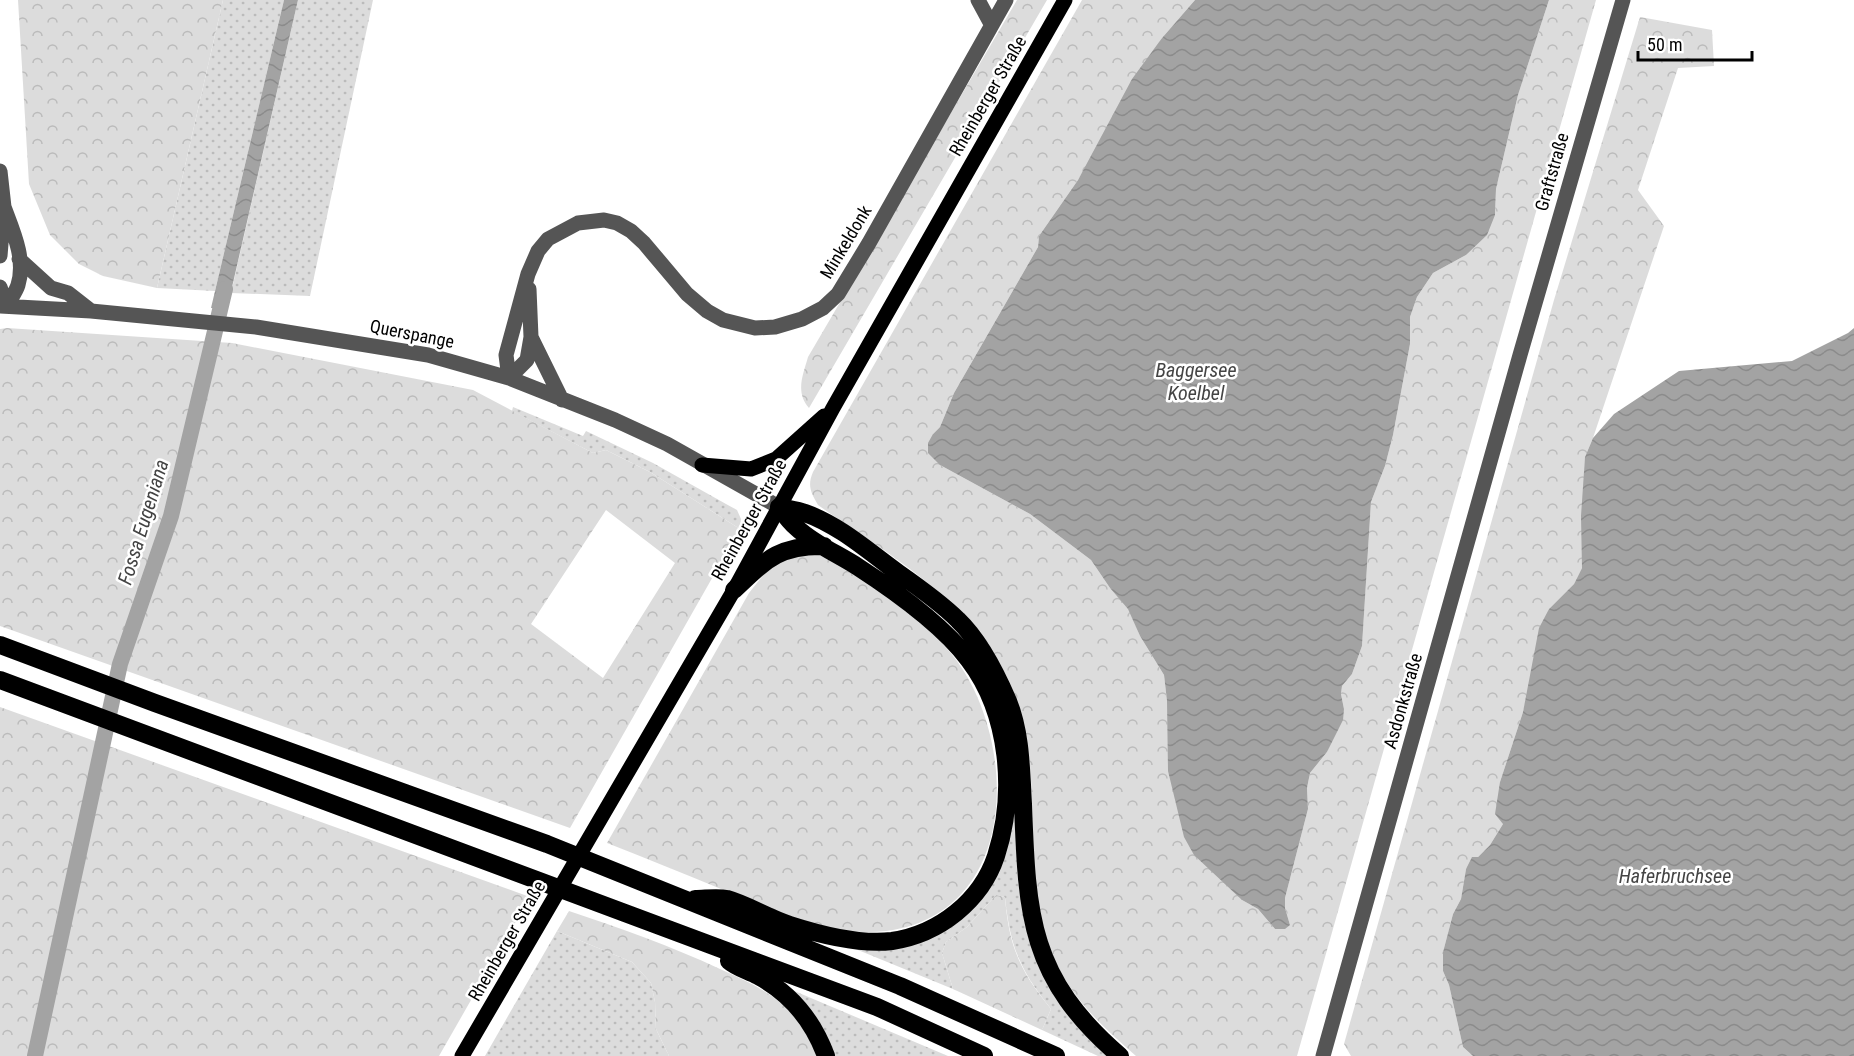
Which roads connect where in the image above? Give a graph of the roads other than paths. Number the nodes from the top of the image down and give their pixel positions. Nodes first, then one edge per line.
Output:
1 (978, 0) edge
2 (1006, 0) edge
3 (1065, 0) edge
4 (1623, 0) edge
5 (992, 24) junction
6 (0, 171) edge
7 (4, 207) junction
8 (0, 256) edge
9 (20, 259) junction
10 (528, 274) junction
11 (0, 287) edge
12 (3, 306) edge
13 (91, 310) junction
14 (531, 337) junction
15 (1520, 356) joint
16 (509, 378) junction
17 (562, 400) junction
18 (833, 408) junction
19 (702, 465) junction
20 (779, 507) junction
21 (824, 546) junction
22 (734, 590) junction
23 (2, 646) edge
24 (0, 680) edge
25 (685, 899) junction
26 (716, 946) junction
27 (462, 1056) edge
28 (826, 1056) edge
29 (984, 1056) edge
30 (1056, 1056) edge
31 (1120, 1056) edge
32 (1323, 1056) edge

1 - 5 street
2 - 5 street, Minkeldonk
3 - 18 main road, Rheinberger Straße
4 - 15 street, Graftstraße
5 - 10 street, Minkeldonk
6 - 7 street
7 - 8 street
7 - 9 street
9 - 12 street
9 - 13 street
10 - 14 street, Minkeldonk
10 - 16 street, Minkeldonk
11 - 12 street
12 - 13 street, Querspange
13 - 16 street, Querspange
14 - 16 street, Minkeldonk
14 - 17 street
15 - 32 street, Asdonkstraße
16 - 17 street, Querspange
17 - 19 street, Querspange
18 - 19 main road
18 - 20 main road, Rheinberger Straße
19 - 20 street, Querspange
20 - 21 highway
20 - 22 main road, Rheinberger Straße
20 - 31 highway
21 - 22 highway
21 - 25 highway
22 - 27 main road, Rheinberger Straße
23 - 25 highway
24 - 26 highway
25 - 30 highway
26 - 28 highway
26 - 29 highway

